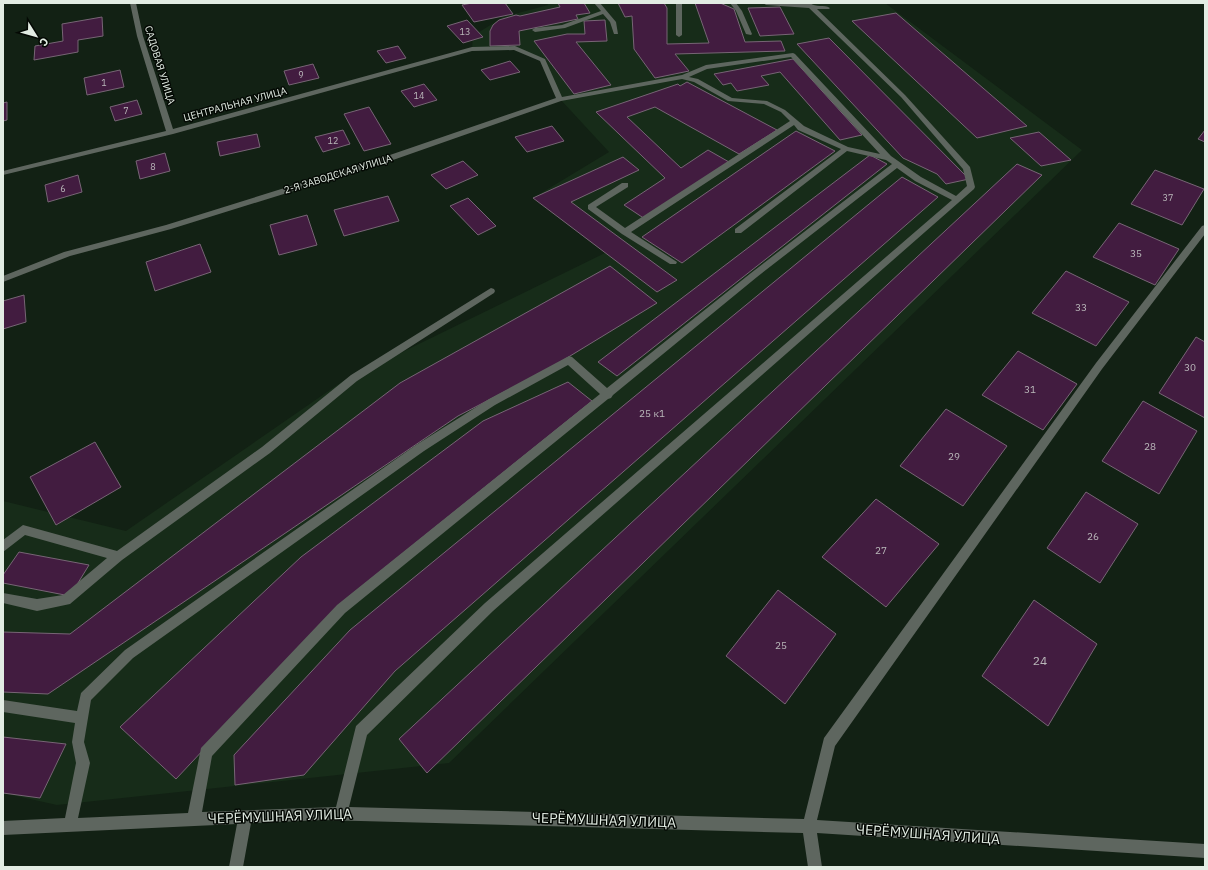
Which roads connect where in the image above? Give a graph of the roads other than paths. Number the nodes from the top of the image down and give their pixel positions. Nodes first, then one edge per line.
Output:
1 (133, 3) edge
2 (597, 3) edge
3 (679, 3) edge
4 (733, 3) edge
5 (766, 3) edge
6 (809, 5) edge
7 (827, 8) dead end
8 (604, 12) junction
9 (534, 30) dead end
10 (616, 33) dead end
11 (749, 34) dead end
12 (678, 35) dead end
13 (682, 77) junction
14 (560, 99) junction
15 (794, 122) junction
16 (170, 132) junction
17 (846, 148) junction
18 (893, 161) junction
19 (3, 173) edge
20 (625, 185) dead end
21 (957, 199) junction
22 (1205, 228) edge
23 (738, 231) dead end
24 (625, 232) junction
25 (673, 262) dead end
26 (3, 279) edge
27 (491, 291) dead end
28 (608, 395) junction
29 (3, 546) edge
30 (118, 556) junction
31 (3, 598) edge
32 (3, 706) edge
33 (82, 718) junction
34 (341, 813) junction
35 (245, 817) junction
36 (194, 819) junction
37 (70, 825) junction
38 (809, 826) junction
39 (3, 828) edge
40 (1205, 851) edge
41 (236, 867) edge
42 (815, 867) edge

1 - 16 street, САДОВАЯ УЛИЦА
2 - 8 street
3 - 12 street
4 - 11 street
5 - 6 street
6 - 7 street
6 - 21 street
8 - 9 street
8 - 10 street
13 - 14 street, 2-Я ЗАВОДСКАЯ УЛИЦА
13 - 15 street
13 - 18 street, 2-Я ЗАВОДСКАЯ УЛИЦА
14 - 16 street, ЦЕНТРАЛЬНАЯ УЛИЦА
14 - 26 street, 2-Я ЗАВОДСКАЯ УЛИЦА
15 - 17 street
15 - 24 street
16 - 19 street, ЦЕНТРАЛЬНАЯ УЛИЦА
17 - 18 street
17 - 23 street
18 - 21 street
18 - 28 street
20 - 24 street
21 - 34 street
22 - 38 street
24 - 25 street
27 - 30 street
28 - 33 street
28 - 36 street
29 - 30 street
30 - 31 street
32 - 33 street
33 - 37 street
34 - 35 street, ЧЕРЁМУШНАЯ УЛИЦА
34 - 38 street, ЧЕРЁМУШНАЯ УЛИЦА
35 - 36 street, ЧЕРЁМУШНАЯ УЛИЦА
35 - 41 street
36 - 37 street, ЧЕРЁМУШНАЯ УЛИЦА
37 - 39 street, ЧЕРЁМУШНАЯ УЛИЦА
38 - 40 street, ЧЕРЁМУШНАЯ УЛИЦА
38 - 42 street

